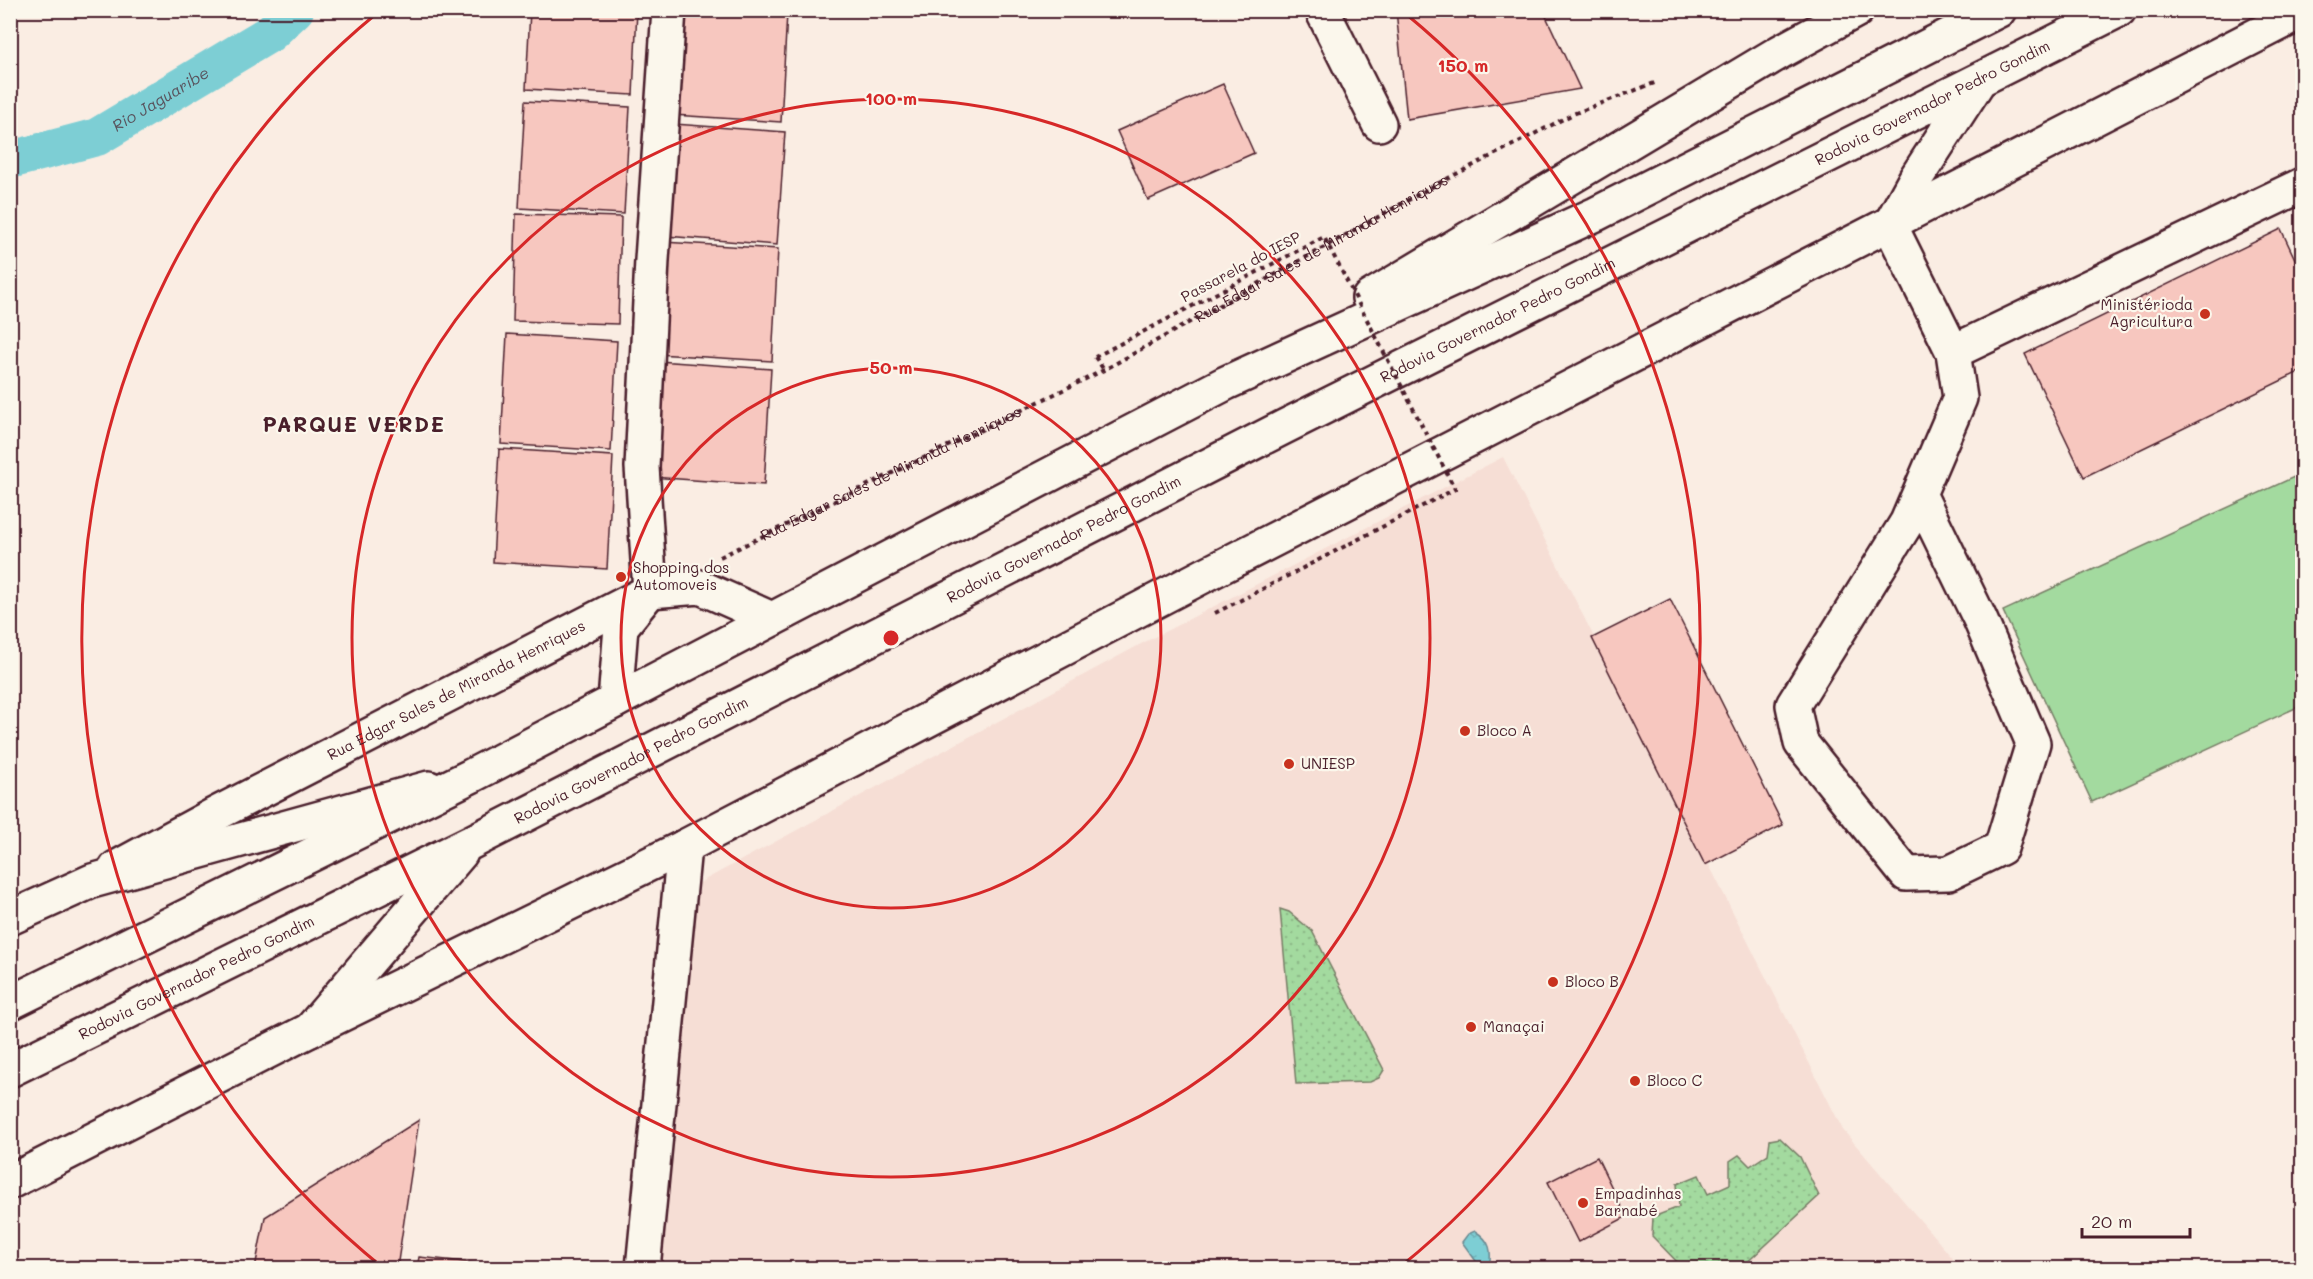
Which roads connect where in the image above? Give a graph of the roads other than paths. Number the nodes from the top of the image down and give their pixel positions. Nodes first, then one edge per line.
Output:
1 (669, 10) edge
2 (1322, 10) edge
3 (1857, 10) edge
4 (2000, 10) edge
5 (2119, 10) edge
6 (2302, 12) edge
7 (1978, 82) junction
8 (1379, 124) dead end
9 (2302, 185) edge
10 (1890, 225) junction
11 (1953, 352) junction
12 (1226, 383) junction
13 (1919, 494) junction
14 (650, 591) junction
15 (772, 619) junction
16 (615, 701) junction
17 (471, 776) junction
18 (470, 843) junction
19 (684, 847) junction
20 (92, 881) junction
21 (10, 918) edge
22 (10, 1003) edge
23 (310, 1030) junction
24 (10, 1070) edge
25 (10, 1182) edge
26 (643, 1269) edge

1 - 14 main road
2 - 8 main road
3 - 12 main road
4 - 12 main road
5 - 7 main road, Rodovia Governador Pedro Gondim
6 - 10 main road
7 - 10 main road
7 - 18 main road, Rodovia Governador Pedro Gondim
9 - 11 main road
10 - 11 main road
10 - 19 main road
11 - 13 main road
12 - 15 main road
13 - 13 main road
14 - 15 main road
14 - 16 main road
14 - 20 main road, Rua Edgar Sales de Miranda Henriques
15 - 16 main road
16 - 17 main road
17 - 20 main road
17 - 22 main road
18 - 23 main road
18 - 24 main road, Rodovia Governador Pedro Gondim
19 - 23 main road
19 - 26 main road
20 - 21 main road, Rua Edgar Sales de Miranda Henriques
23 - 25 main road

